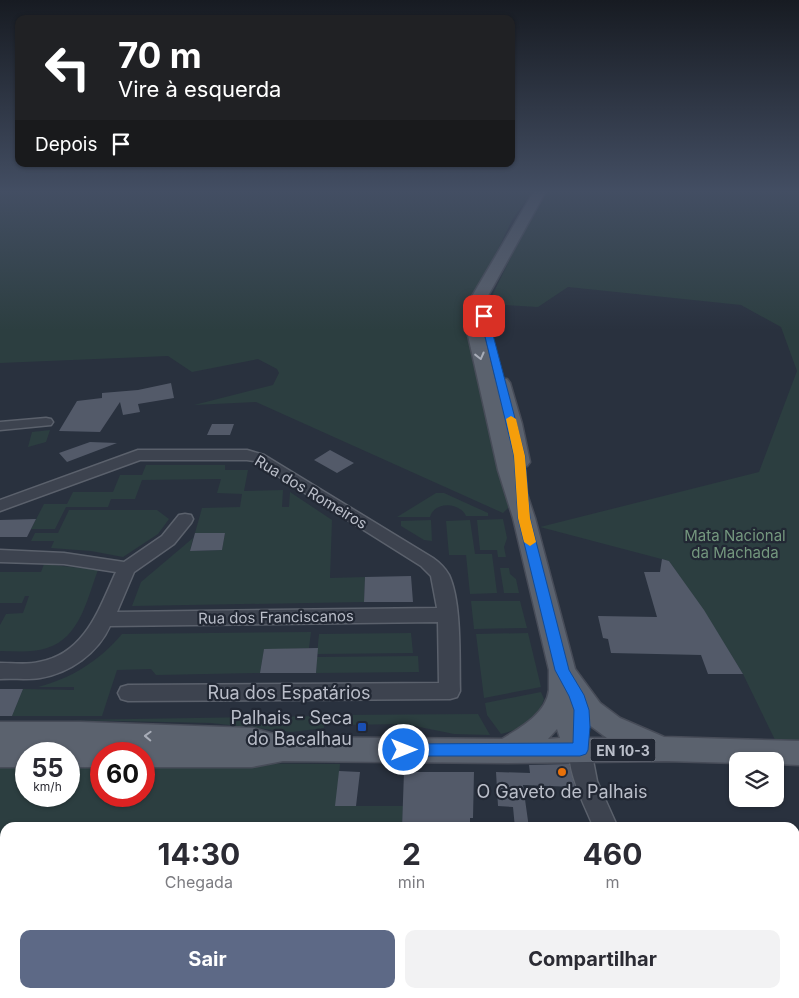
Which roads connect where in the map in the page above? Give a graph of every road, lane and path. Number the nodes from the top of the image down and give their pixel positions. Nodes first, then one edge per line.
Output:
1 (514, 238) edge
2 (46, 422) dead end
3 (0, 426) edge
4 (0, 506) edge
5 (185, 519) dead end
6 (0, 556) edge
7 (128, 569) junction
8 (446, 615) junction
9 (106, 619) junction
10 (0, 671) edge
11 (566, 686) junction
12 (450, 691) joint
13 (128, 693) dead end
14 (0, 734) edge
15 (283, 749) junction
16 (666, 749) junction
17 (580, 750) junction
18 (507, 751) junction
19 (799, 753) edge
20 (0, 755) edge
21 (15, 755) edge
22 (155, 755) edge
23 (603, 822) edge

1 - 11 main road
2 - 3 street
4 - 8 street, Rua dos Romeiros
5 - 7 street
6 - 7 street
7 - 9 street
8 - 9 street, Rua dos Franciscanos
8 - 12 street, Rua dos Romeiros
9 - 10 street
11 - 16 main road
11 - 17 main road
11 - 18 main road
12 - 13 street, Rua dos Espatários
15 -> 14 main road, EN 10-3
15 - 18 main road, EN 10-3
15 - 22 main road, EN 10-3
16 - 17 main road, EN 10-3
16 - 19 main road, EN 10-3
17 - 18 main road, EN 10-3
17 - 23 street
20 - 21 main road

